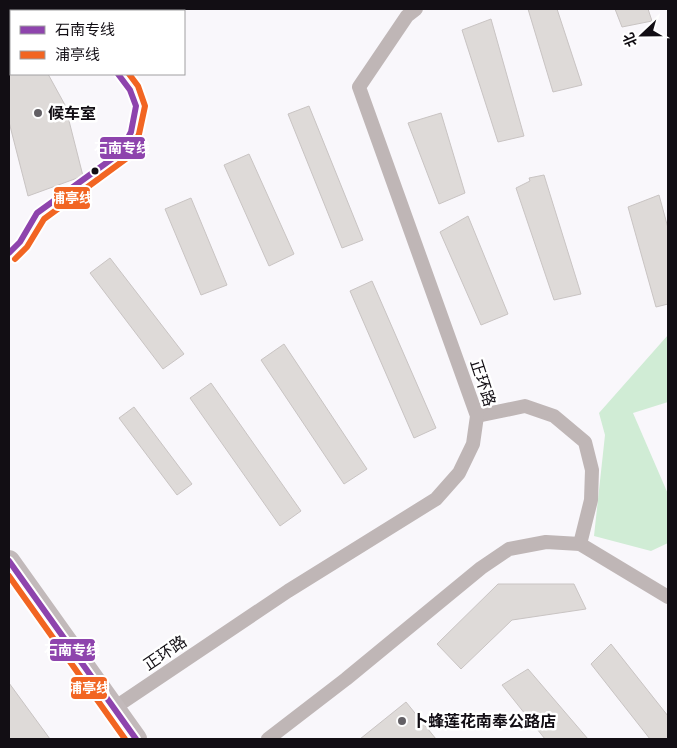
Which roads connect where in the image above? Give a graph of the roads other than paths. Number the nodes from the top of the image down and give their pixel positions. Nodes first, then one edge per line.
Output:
1 (416, 9) edge
2 (476, 416) junction
3 (580, 544) junction
4 (9, 561) edge
5 (668, 597) edge
6 (114, 708) junction
7 (136, 739) edge
8 (268, 739) edge

1 - 2 street, 正环路
2 - 3 street
2 - 6 street, 正环路
3 - 5 street
3 - 8 street
4 - 6 main road
6 - 7 main road

